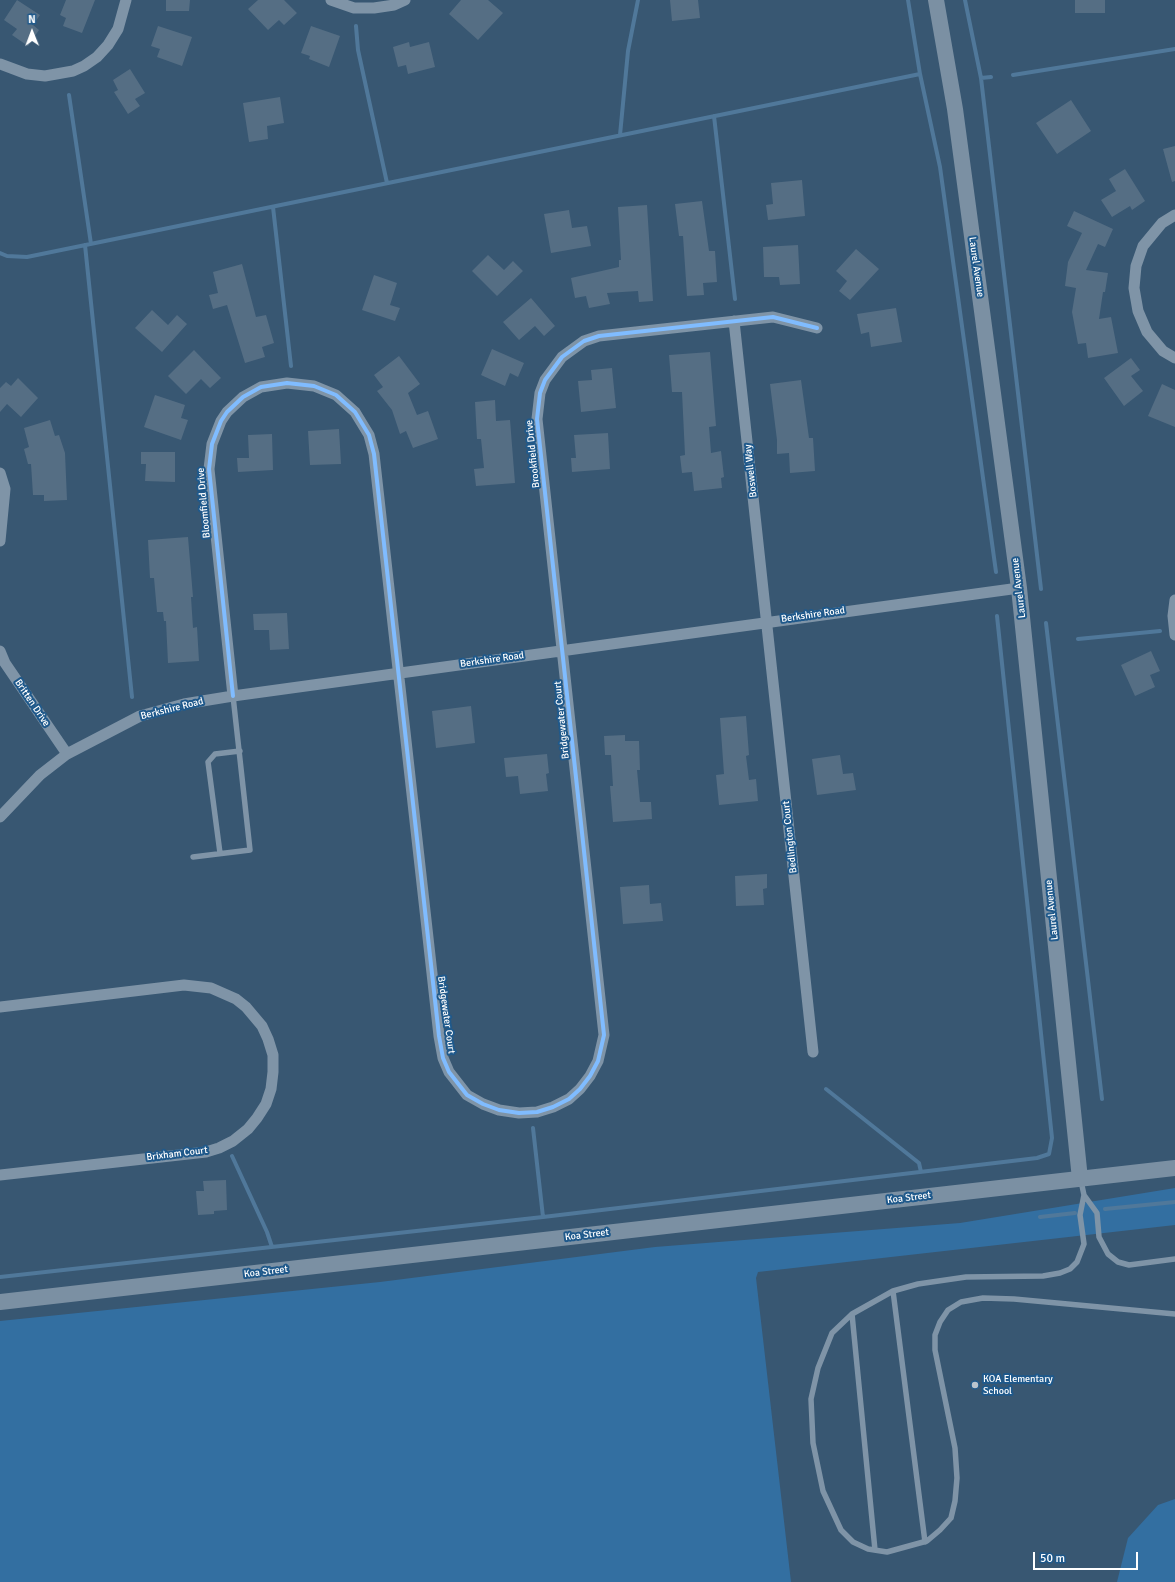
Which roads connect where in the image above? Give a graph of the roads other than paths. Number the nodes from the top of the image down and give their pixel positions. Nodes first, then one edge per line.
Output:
1 (126, 0) edge
2 (332, 0) edge
3 (405, 0) edge
4 (936, 0) edge
5 (0, 64) edge
6 (1175, 215) edge
7 (734, 321) junction
8 (817, 328) dead end
9 (1175, 358) edge
10 (0, 473) edge
11 (0, 541) edge
12 (1019, 588) junction
13 (1175, 600) edge
14 (767, 622) junction
15 (1175, 635) edge
16 (563, 650) junction
17 (0, 651) edge
18 (398, 673) junction
19 (233, 696) junction
20 (240, 751) junction
21 (67, 754) junction
22 (0, 817) edge
23 (220, 853) junction
24 (194, 857) dead end
25 (0, 1007) edge
26 (813, 1052) dead end
27 (1175, 1168) edge
28 (0, 1175) edge
29 (1080, 1179) junction
30 (1084, 1195) junction
31 (1175, 1259) edge
32 (893, 1291) junction
33 (0, 1302) edge
34 (852, 1314) junction
35 (1175, 1314) edge
36 (925, 1542) junction
37 (875, 1550) junction

1 - 5 street
2 - 3 street
4 - 12 main road, Laurel Avenue
6 - 9 street
7 - 8 street, Brookfield Drive
7 - 14 street, Boswell Way
7 - 16 street, Brookfield Drive
10 - 11 street
12 - 14 street, Berkshire Road
12 - 29 main road, Laurel Avenue
13 - 15 street
14 - 16 street, Berkshire Road
14 - 26 street, Bedlington Court
16 - 18 street, Berkshire Road
16 - 18 street, Bridgewater Court
17 - 21 street, Britten Drive
18 - 19 street, Berkshire Road
18 - 19 street, Bloomfield Drive
19 - 20 lane
19 - 21 street, Berkshire Road
20 - 23 lane
20 - 23 lane
21 - 22 street, Berkshire Road
23 - 24 lane
25 - 28 street, Brixham Court
27 - 29 main road, Koa Street
29 - 30 lane
29 - 33 main road, Koa Street
30 - 31 lane
30 - 32 lane
32 - 34 lane
32 - 36 lane
34 - 37 lane
34 - 37 lane
35 - 36 lane
36 - 37 lane

